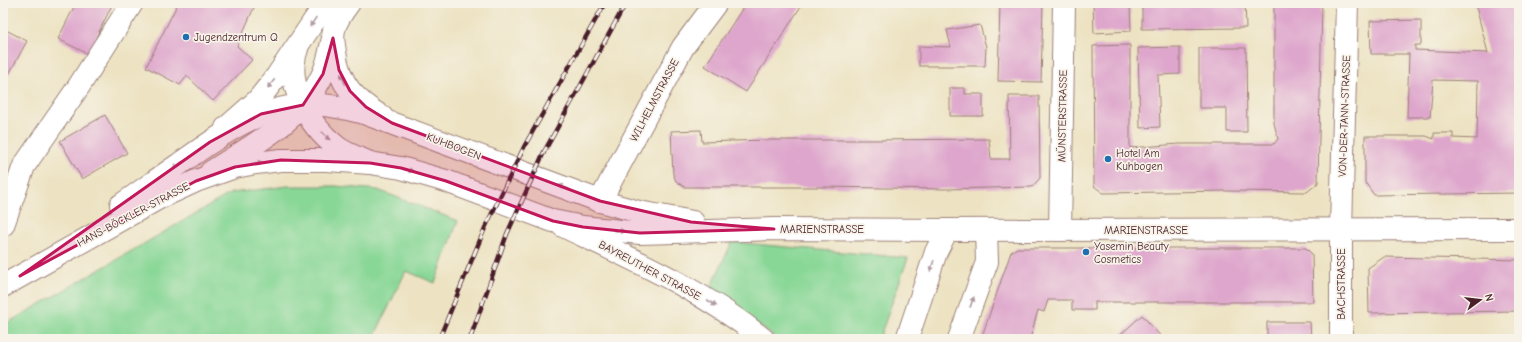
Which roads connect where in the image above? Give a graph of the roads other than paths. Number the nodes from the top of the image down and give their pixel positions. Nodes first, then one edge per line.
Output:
1 (132, 3) edge
2 (326, 3) edge
3 (349, 3) edge
4 (716, 3) edge
5 (1064, 3) edge
6 (1347, 3) edge
7 (333, 38) junction
8 (300, 40) junction
9 (303, 105) junction
10 (392, 123) junction
11 (210, 142) junction
12 (370, 163) junction
13 (196, 181) junction
14 (600, 201) junction
15 (553, 221) junction
16 (3, 226) edge
17 (774, 229) junction
18 (1341, 229) junction
19 (1519, 229) edge
20 (947, 230) junction
21 (986, 230) junction
22 (1060, 230) junction
23 (12, 281) edge
24 (763, 339) edge
25 (907, 339) edge
26 (959, 339) edge
27 (1341, 339) edge

1 - 16 main road
2 -> 8 main road
3 - 7 main road
4 - 14 main road, WILHELMSTRASSE
5 - 22 main road, MÜNSTERSTRASSE
6 - 18 main road, VON-DER-TANN-STRASSE
7 - 9 main road
10 -> 7 main road
8 - 9 main road
8 -> 11 main road
9 - 10 main road, KUHBOGEN
9 - 11 main road, HANS-BÖCKLER-STRASSE
9 -> 12 main road
9 - 13 main road
14 -> 10 main road, KUHBOGEN
11 -> 23 main road, HANS-BÖCKLER-STRASSE
13 -> 12 main road, HANS-BÖCKLER-STRASSE
12 -> 15 main road
13 - 23 main road, HANS-BÖCKLER-STRASSE
14 - 17 main road, MARIENSTRASSE
15 -> 17 main road, MARIENSTRASSE
15 -> 24 main road, BAYREUTHER STRASSE
17 - 20 main road, MARIENSTRASSE
18 - 19 main road, MARIENSTRASSE
18 - 22 main road, MARIENSTRASSE
18 - 27 main road, BACHSTRASSE
20 - 21 main road, MARIENSTRASSE
20 -> 25 main road
21 - 22 main road, MARIENSTRASSE
26 -> 21 main road

